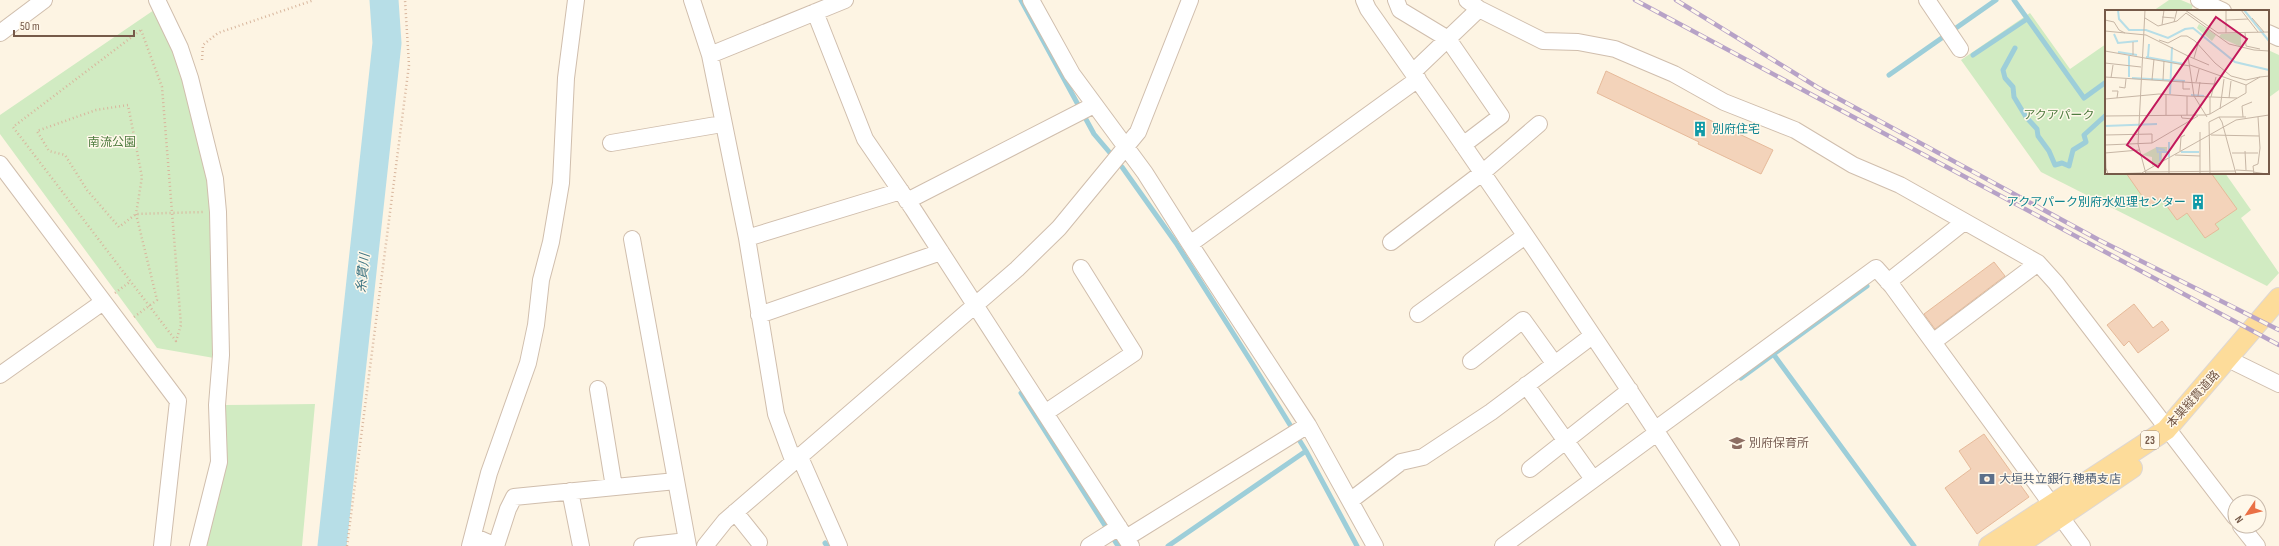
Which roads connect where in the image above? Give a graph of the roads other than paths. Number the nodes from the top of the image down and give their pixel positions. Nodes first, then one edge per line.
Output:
1 (44, 0) edge
2 (157, 0) edge
3 (576, 0) edge
4 (692, 0) edge
5 (845, 0) edge
6 (1031, 0) edge
7 (1190, 0) edge
8 (1364, 0) edge
9 (1396, 0) edge
10 (1927, 0) edge
11 (2200, 0) edge
12 (1473, 4) edge
13 (2221, 10) edge
14 (815, 12) junction
15 (0, 33) edge
16 (2269, 33) edge
17 (2279, 38) edge
18 (1448, 39) junction
19 (1960, 49) dead end
20 (710, 55) junction
21 (1416, 76) junction
22 (1094, 105) junction
23 (722, 124) junction
24 (1539, 124) dead end
25 (611, 143) dead end
26 (1463, 145) junction
27 (1126, 149) junction
28 (0, 164) edge
29 (1482, 173) junction
30 (904, 196) junction
31 (1964, 222) junction
32 (1525, 236) junction
33 (747, 238) junction
34 (632, 239) dead end
35 (1391, 242) dead end
36 (1190, 244) junction
37 (941, 252) junction
38 (2038, 263) junction
39 (1081, 268) dead end
40 (1888, 282) junction
41 (2279, 298) edge
42 (103, 302) junction
43 (975, 305) junction
44 (1418, 314) dead end
45 (759, 315) junction
46 (2279, 320) edge
47 (1592, 336) junction
48 (1933, 342) junction
49 (1471, 361) dead end
50 (2234, 362) junction
51 (1554, 363) junction
52 (0, 375) edge
53 (2279, 384) edge
54 (1526, 385) junction
55 (598, 389) dead end
56 (1630, 390) junction
57 (1045, 413) junction
58 (1308, 425) junction
59 (1657, 431) junction
60 (2170, 434) junction
61 (1566, 441) junction
62 (796, 458) junction
63 (1530, 469) dead end
64 (1593, 479) junction
65 (676, 481) junction
66 (614, 487) junction
67 (570, 491) junction
68 (1350, 501) junction
69 (2227, 508) edge
70 (735, 512) junction
71 (2056, 512) junction
72 (2248, 534) edge
73 (1125, 537) edge
74 (472, 541) edge
75 (759, 542) dead end
76 (687, 543) edge
77 (162, 546) edge
78 (198, 546) edge
79 (581, 546) edge
80 (642, 546) edge
81 (705, 546) edge
82 (839, 546) edge
83 (1089, 546) edge
84 (1375, 546) edge
85 (1503, 546) edge
86 (1731, 546) edge
87 (1989, 546) edge
88 (2017, 546) edge
89 (2082, 546) edge
90 (2257, 546) edge

1 - 15 street
2 - 78 street
3 - 74 street
4 - 20 street
5 - 14 street
6 - 22 street
7 - 27 street
8 - 21 street
9 - 18 street
10 - 19 street
11 - 13 street
12 - 18 street
12 - 31 street
14 - 20 street
14 - 30 street
16 - 17 street
18 - 21 street
18 - 26 street
20 - 23 street
21 - 26 street
21 - 36 street
22 - 27 street
22 - 30 street
23 - 25 street
23 - 33 street
24 - 29 street
26 - 29 street
27 - 36 street
27 - 43 street
28 - 42 street
29 - 32 street
29 - 35 street
30 - 33 street
30 - 37 street
31 - 38 street
31 - 40 street
32 - 44 street
32 - 47 street
33 - 45 street
34 - 65 street
36 - 58 street
37 - 43 street
37 - 45 street
38 - 48 street
38 - 60 street
39 - 57 street
40 - 48 street
40 - 59 street
41 - 50 main road, 本巣縦貫道路 / 23
42 - 52 street
42 - 77 street
43 - 57 street
43 - 62 street
45 - 62 street
46 - 50 main road, 本巣縦貫道路 / 23
47 - 51 street
47 - 56 street
48 - 71 street
49 - 51 street
50 - 53 street
50 - 60 main road, 本巣縦貫道路 / 23
51 - 54 street
54 - 61 street
54 - 68 street
55 - 66 street
56 - 59 street
56 - 61 street
57 - 73 street
58 - 68 street
58 - 73 street
59 - 64 street
59 - 86 street
60 - 69 street
60 - 71 main road, 本巣縦貫道路 / 23
61 - 63 street
61 - 64 street
62 - 70 street
62 - 82 street
64 - 85 street
65 - 66 street
65 - 76 street
66 - 67 street
67 - 74 street
67 - 79 street
68 - 84 street
70 - 75 street
70 - 81 street
71 - 87 main road, 本巣縦貫道路 / 23
71 - 88 main road, 本巣縦貫道路 / 23
71 - 89 street
72 - 90 street
73 - 83 street
76 - 80 street

